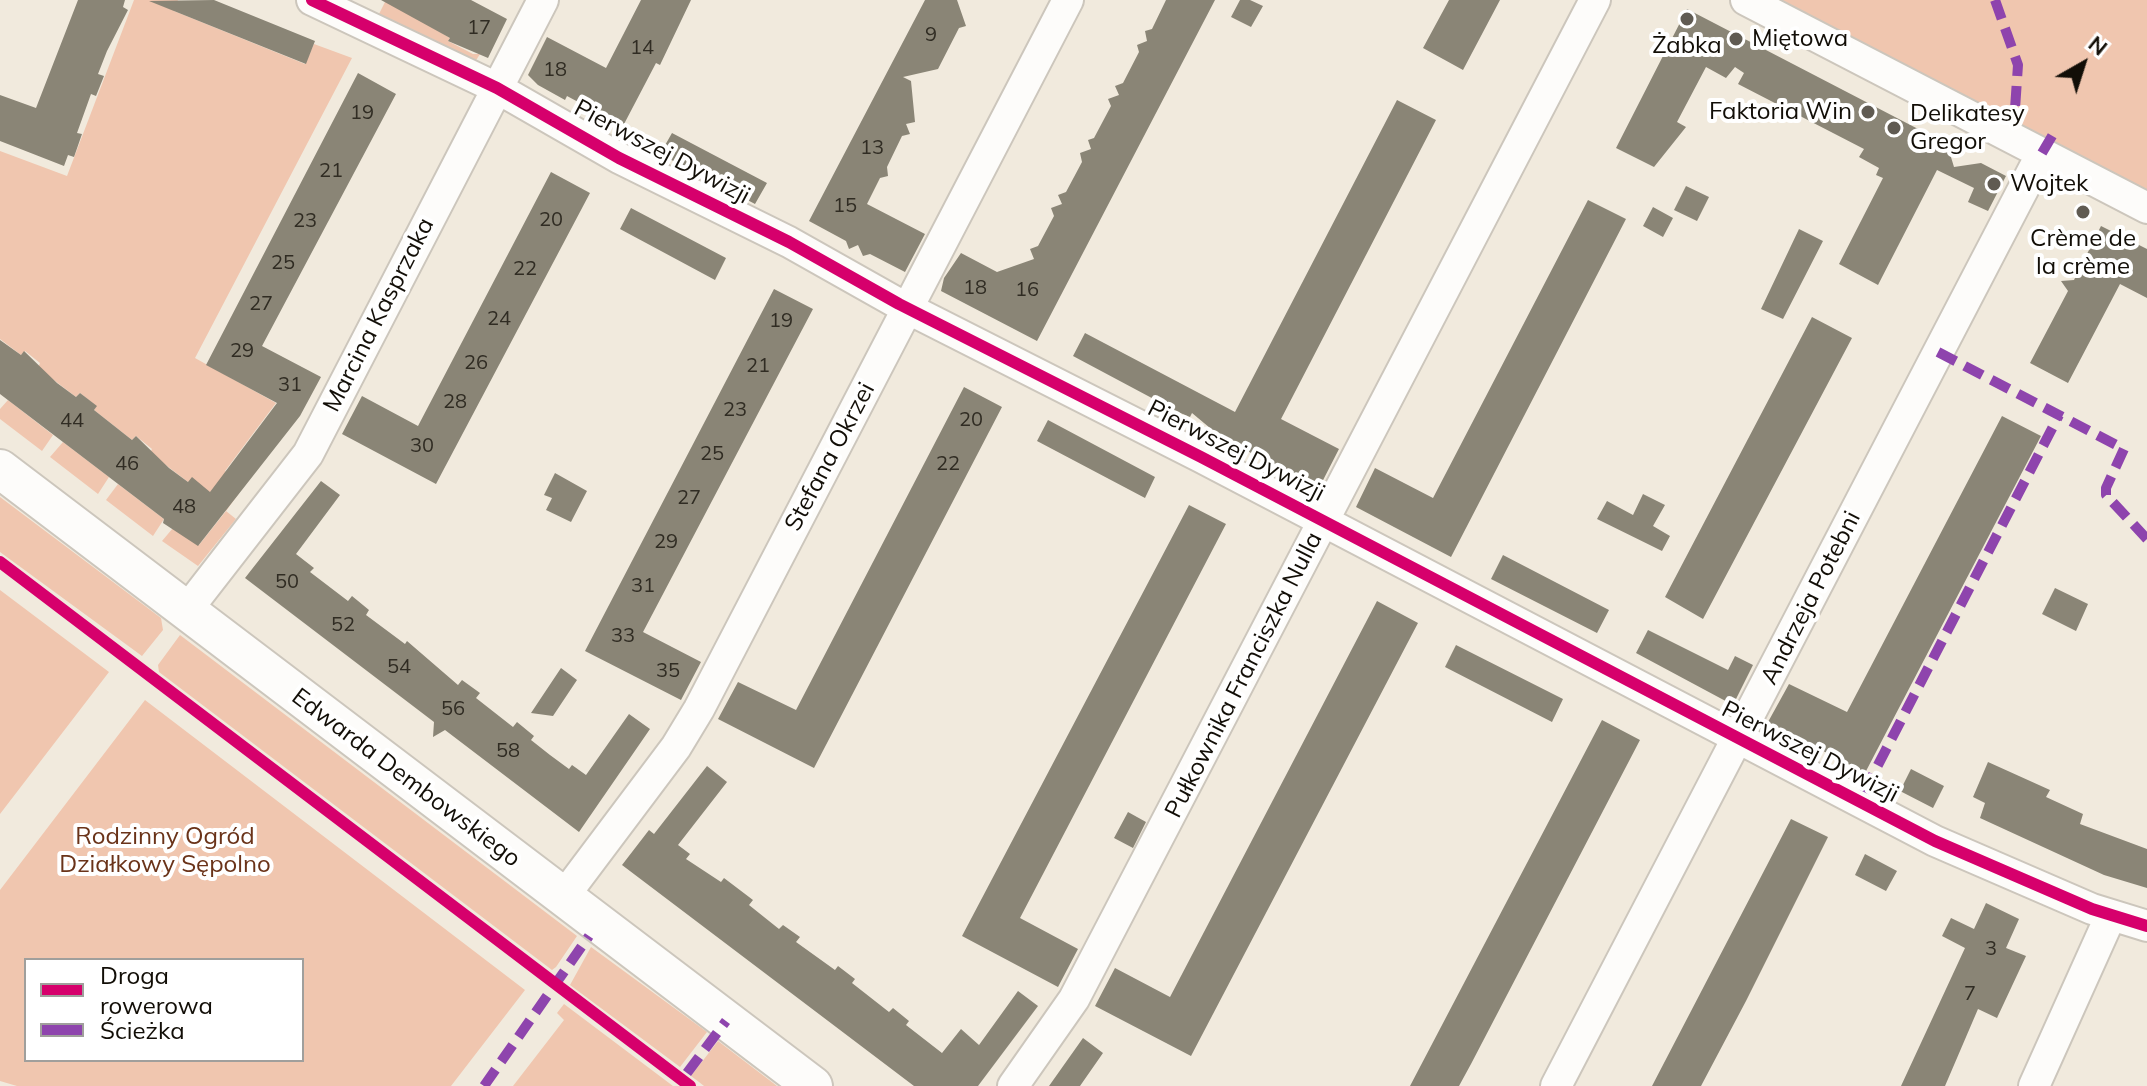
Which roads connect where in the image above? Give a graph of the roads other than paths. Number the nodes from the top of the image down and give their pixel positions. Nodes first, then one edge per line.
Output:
1 (312, 0) edge
2 (543, 0) edge
3 (1068, 0) edge
4 (1595, 0) edge
5 (1746, 0) edge
6 (497, 88) junction
7 (2042, 153) junction
8 (2147, 208) edge
9 (908, 308) junction
10 (0, 469) edge
11 (1324, 521) junction
12 (186, 611) junction
13 (1737, 741) junction
14 (564, 896) junction
15 (2111, 915) junction
16 (2147, 926) edge
17 (813, 1086) edge
18 (1013, 1086) edge
19 (1556, 1086) edge
20 (2034, 1086) edge

1 - 6 street, Pierwszej Dywizji
2 - 6 street, Marcina Kasprzaka
3 - 9 street, Stefana Okrzei
4 - 11 street, Pułkownika Franciszka Nulla
5 - 7 street
6 - 9 street, Pierwszej Dywizji
6 - 12 street, Marcina Kasprzaka
7 - 8 street
7 - 13 street, Andrzeja Potebni
9 - 11 street, Pierwszej Dywizji
9 - 14 street, Stefana Okrzei
10 - 12 street, Edwarda Dembowskiego
11 - 13 street, Pierwszej Dywizji
11 - 18 street, Pułkownika Franciszka Nulla
12 - 14 street, Edwarda Dembowskiego
13 - 15 street, Pierwszej Dywizji
13 - 19 street, Andrzeja Potebni
14 - 17 street, Edwarda Dembowskiego
15 - 16 street, Pierwszej Dywizji
15 - 20 street

